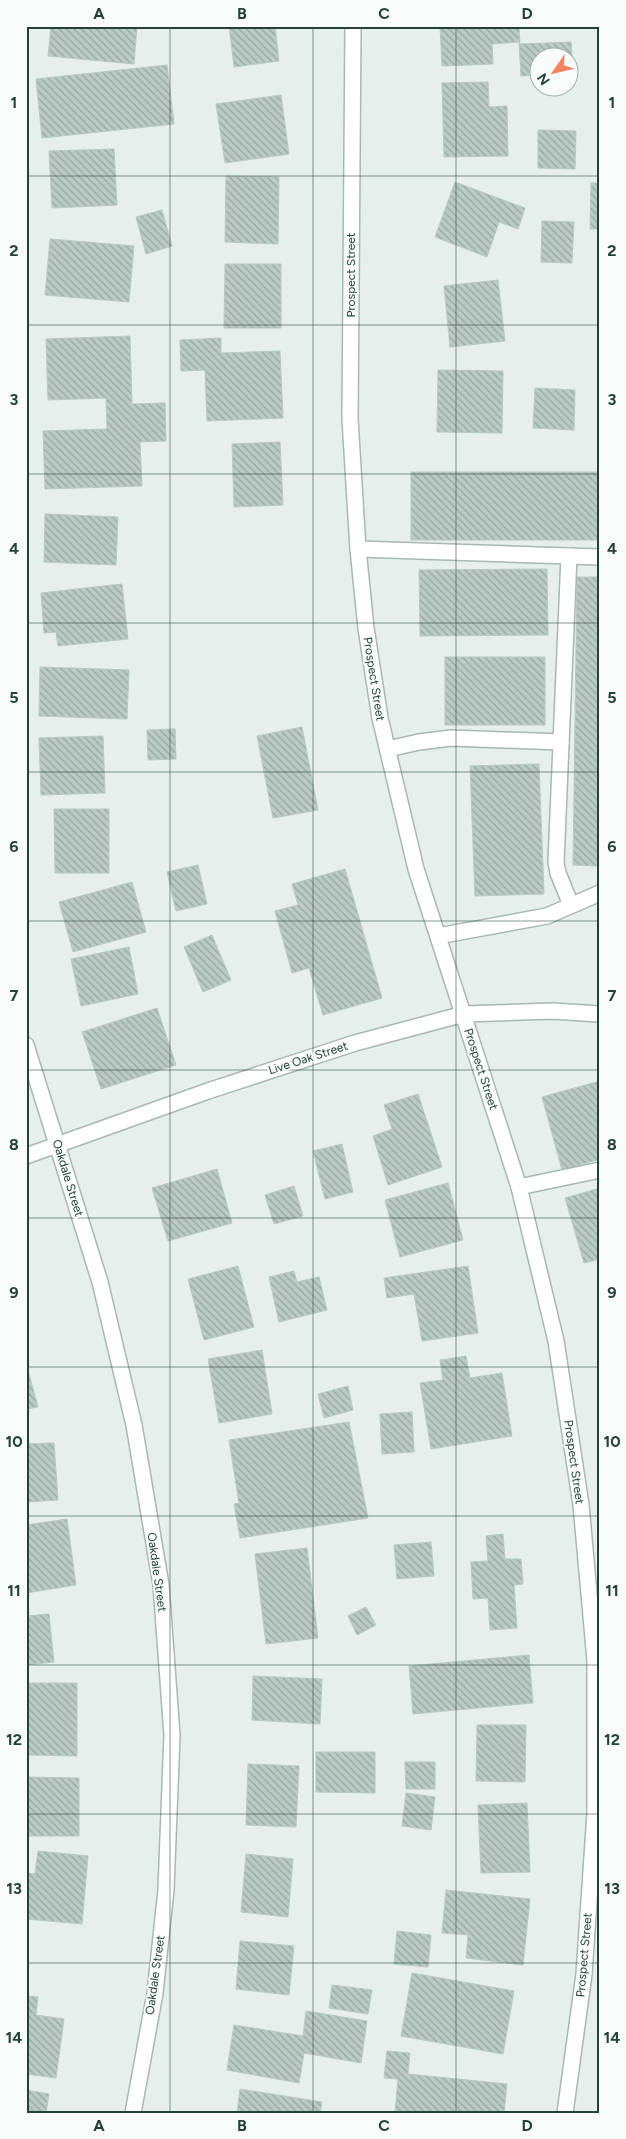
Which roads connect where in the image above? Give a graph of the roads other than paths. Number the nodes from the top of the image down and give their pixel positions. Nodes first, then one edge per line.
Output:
1 (353, 26) edge
2 (358, 549) junction
3 (569, 556) junction
4 (600, 557) edge
5 (561, 742) junction
6 (388, 749) junction
7 (600, 893) edge
8 (571, 905) junction
9 (438, 936) junction
10 (464, 1014) junction
11 (600, 1014) edge
12 (26, 1045) edge
13 (58, 1144) junction
14 (26, 1156) edge
15 (600, 1170) edge
16 (518, 1187) junction
17 (133, 2113) edge
18 (565, 2113) edge

1 - 2 street, Prospect Street
2 - 3 street
2 - 6 street, Prospect Street
3 - 4 street
3 - 5 street
5 - 6 street
5 - 8 street
6 - 9 street, Prospect Street
7 - 8 street
8 - 9 street
9 - 10 street, Prospect Street
10 - 11 street, Live Oak Street
10 - 13 street, Live Oak Street
10 - 16 street, Prospect Street
12 - 13 street, Oakdale Street
13 - 14 street, Live Oak Street
13 - 17 street, Oakdale Street
15 - 16 street
16 - 18 street, Prospect Street

